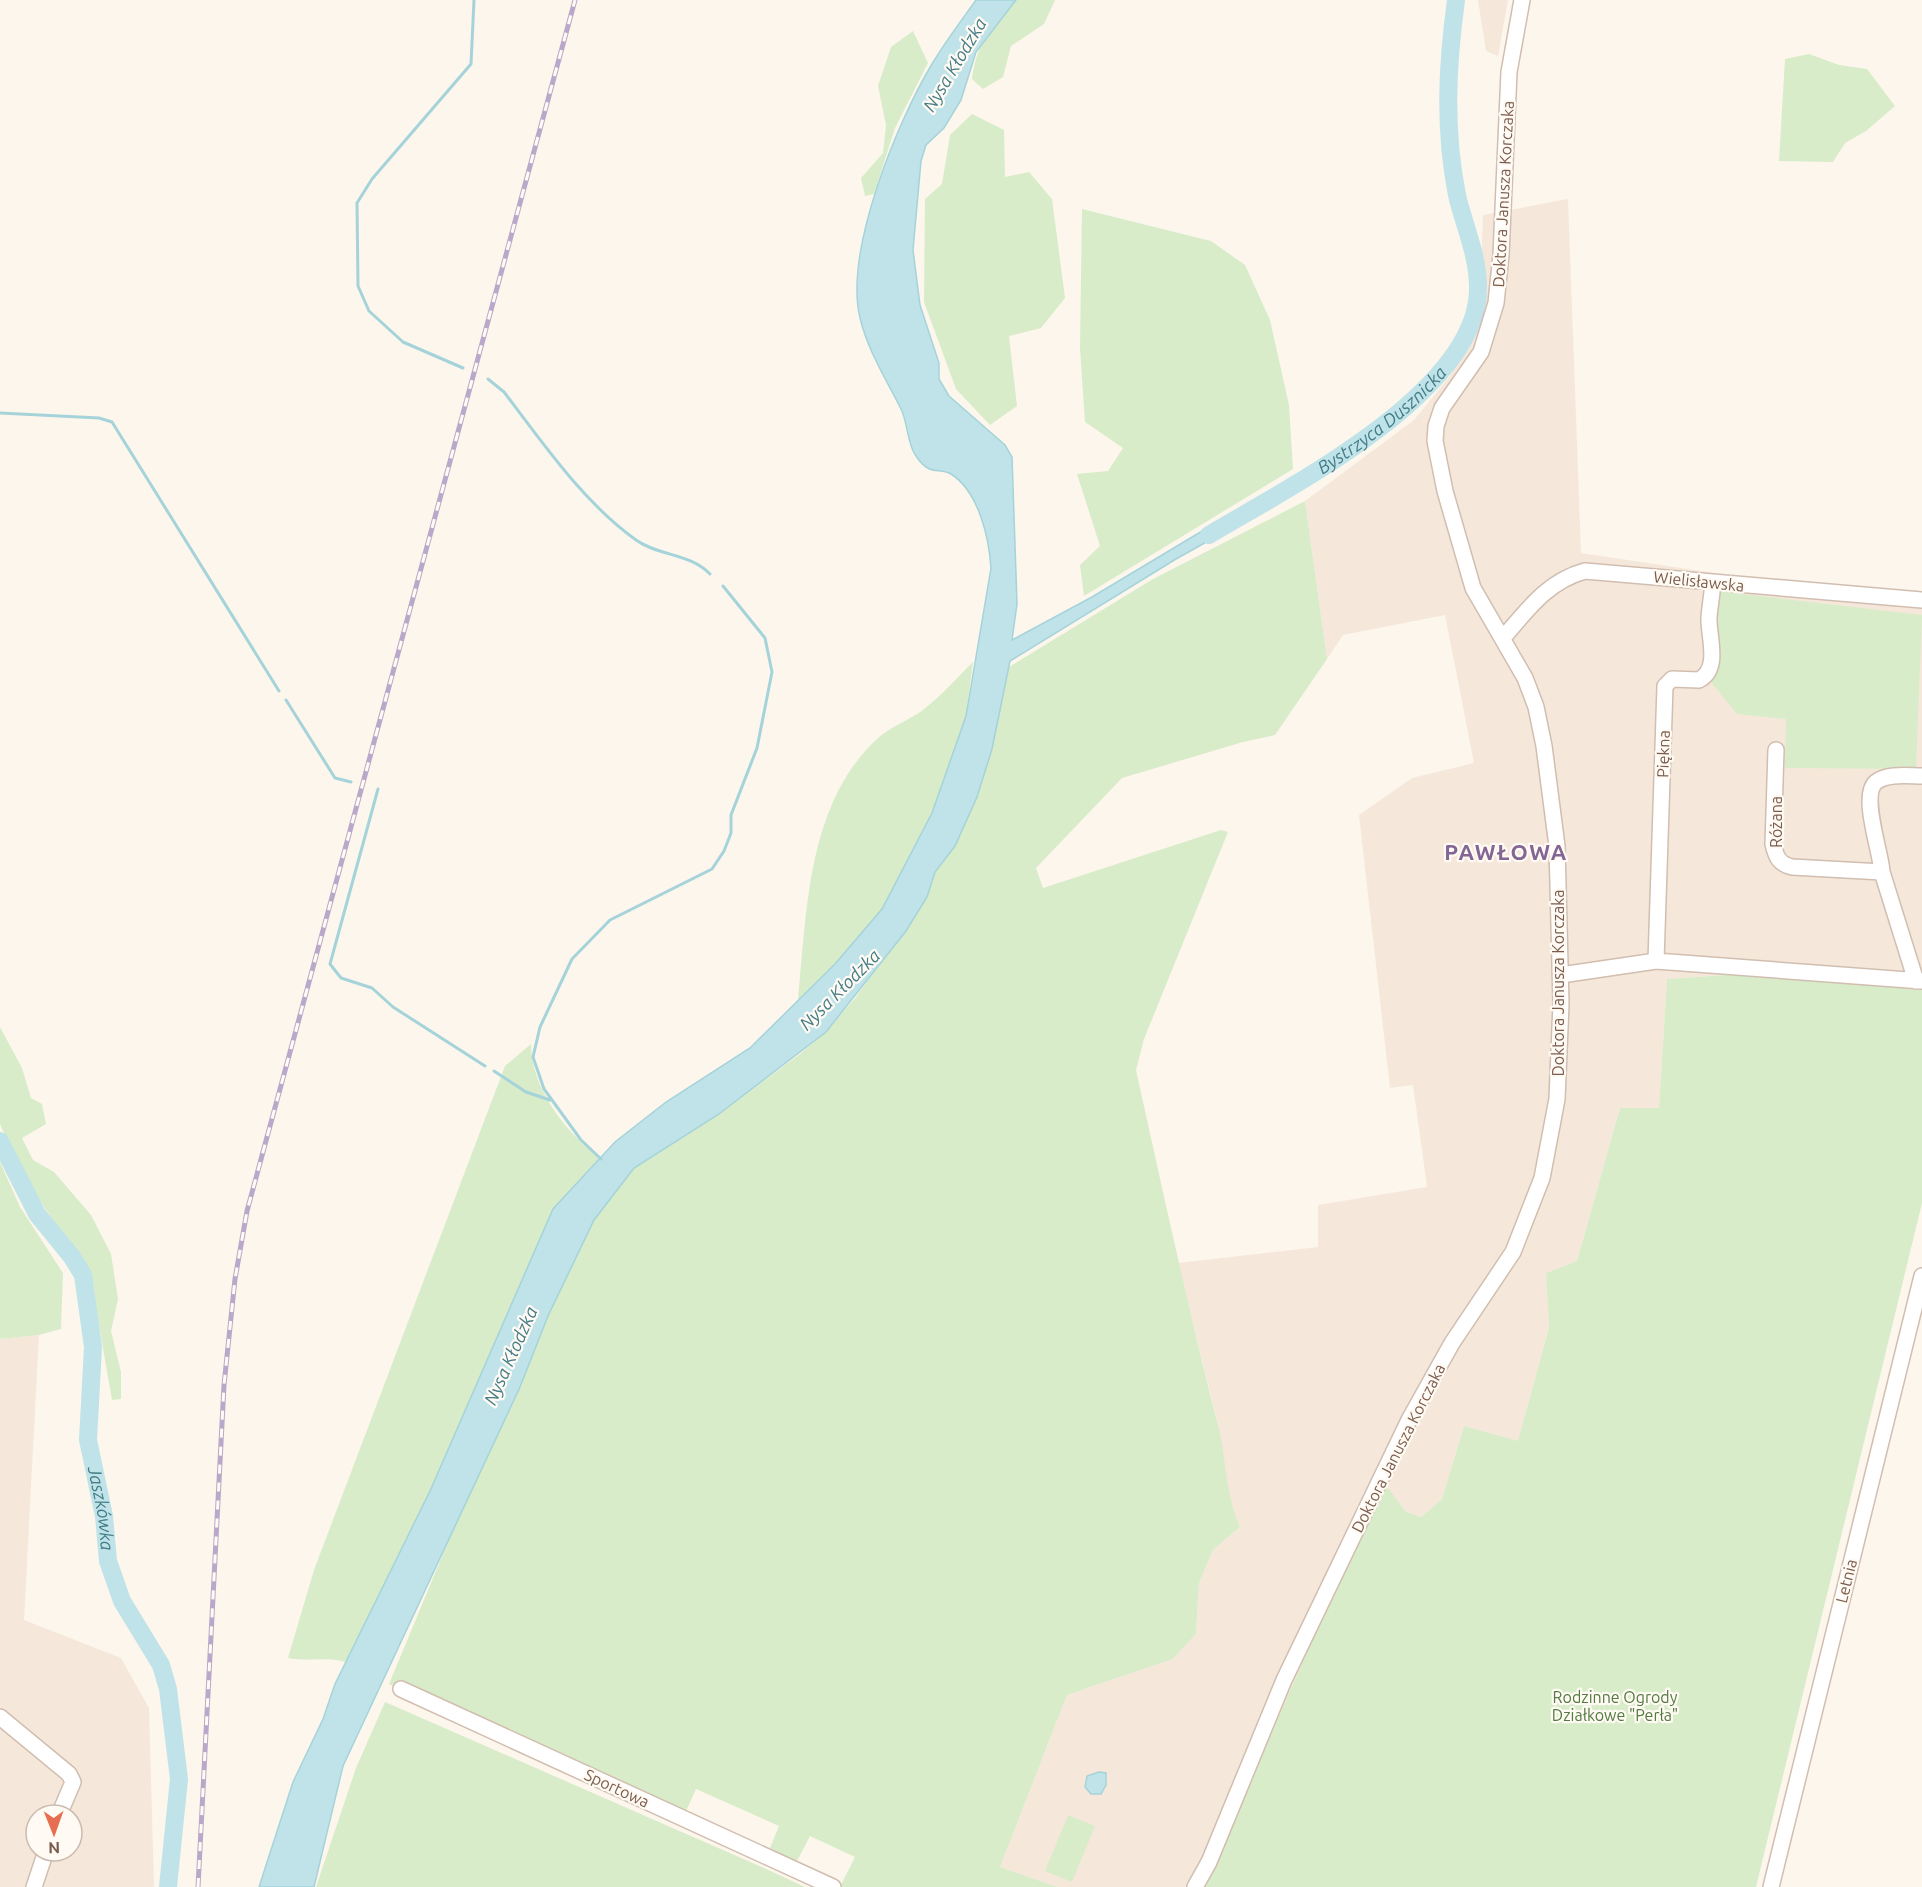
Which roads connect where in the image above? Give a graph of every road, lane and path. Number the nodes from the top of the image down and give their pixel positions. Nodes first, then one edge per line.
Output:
1 (1522, 0) edge
2 (1713, 583) junction
3 (1922, 600) edge
4 (1503, 638) junction
5 (1776, 750) dead end
6 (1922, 776) edge
7 (1882, 872) junction
8 (1656, 962) junction
9 (1561, 975) junction
10 (1919, 981) edge
11 (1922, 1276) edge
12 (401, 1689) dead end
13 (0, 1717) edge
14 (64, 1803) edge
15 (42, 1863) edge
16 (34, 1887) edge
17 (833, 1887) edge
18 (1195, 1887) edge
19 (1771, 1887) edge

1 - 4 street, Doktora Janusza Korczaka
2 - 3 street, Wielisławska
2 - 4 street, Wielisławska
2 - 8 street, Piękna
4 - 9 street, Doktora Janusza Korczaka
5 - 7 street, Różana
6 - 7 street
7 - 10 street
8 - 9 street
8 - 10 street
9 - 18 street, Doktora Janusza Korczaka
11 - 19 street, Letnia
12 - 17 street, Sportowa
13 - 14 street
15 - 16 street

